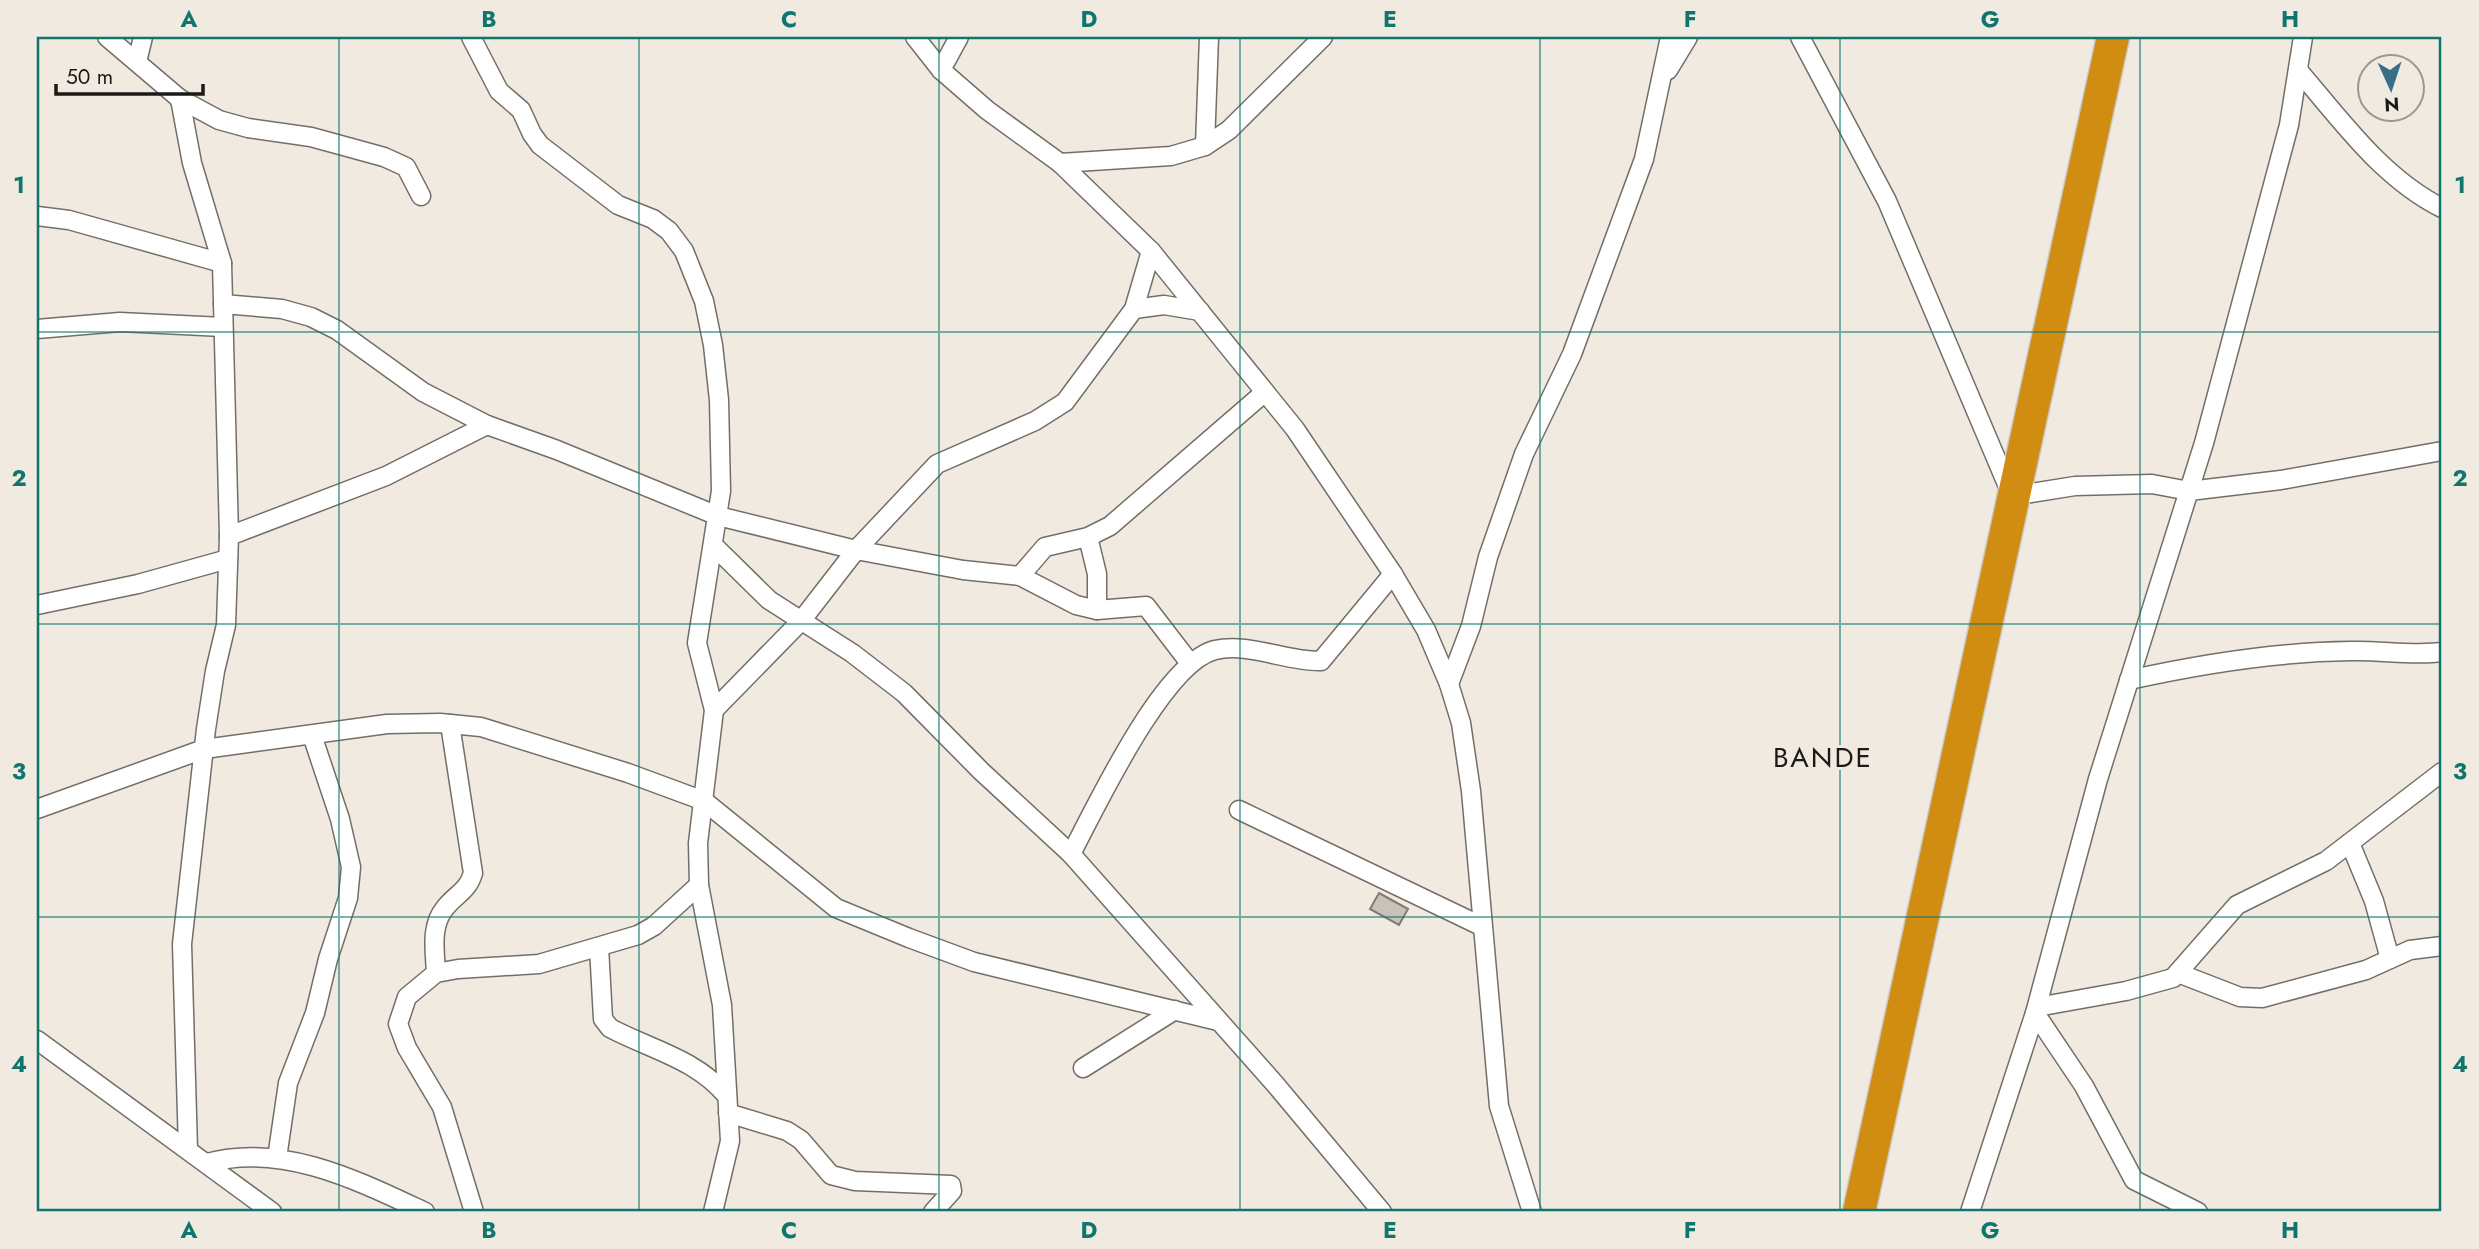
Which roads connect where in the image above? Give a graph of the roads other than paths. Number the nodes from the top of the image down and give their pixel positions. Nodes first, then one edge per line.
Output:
1 (107, 37) edge
2 (143, 37) edge
3 (471, 37) edge
4 (915, 37) edge
5 (959, 37) edge
6 (1209, 37) edge
7 (1323, 37) edge
8 (1670, 37) edge
9 (1688, 37) edge
10 (1800, 37) edge
11 (2113, 37) edge
12 (2303, 37) edge
13 (137, 62) junction
14 (941, 70) junction
15 (2298, 70) junction
16 (1661, 82) junction
17 (180, 99) junction
18 (1205, 146) junction
19 (1060, 163) junction
20 (421, 196) dead end
21 (2442, 208) edge
22 (37, 216) edge
23 (1151, 251) junction
24 (222, 263) junction
25 (223, 304) junction
26 (1134, 309) junction
27 (1200, 311) junction
28 (223, 327) junction
29 (37, 329) edge
30 (1265, 392) junction
31 (487, 425) junction
32 (2442, 451) edge
33 (2189, 491) junction
34 (2012, 496) junction
35 (718, 516) junction
36 (229, 536) junction
37 (1088, 537) junction
38 (713, 545) junction
39 (856, 550) junction
40 (228, 559) junction
41 (1393, 574) junction
42 (1020, 576) junction
43 (37, 605) edge
44 (1097, 610) junction
45 (801, 621) junction
46 (2442, 652) edge
47 (1189, 662) junction
48 (2129, 680) junction
49 (1449, 684) junction
50 (714, 710) junction
51 (450, 724) junction
52 (312, 734) junction
53 (204, 749) junction
54 (2442, 772) edge
55 (704, 801) junction
56 (37, 809) edge
57 (1239, 810) dead end
58 (2350, 843) junction
59 (1071, 854) junction
60 (699, 884) junction
61 (1481, 926) junction
62 (2442, 946) edge
63 (599, 947) junction
64 (2390, 959) junction
65 (436, 973) junction
66 (2178, 973) junction
67 (1175, 1010) junction
68 (2036, 1010) junction
69 (1218, 1021) junction
70 (37, 1041) edge
71 (1083, 1068) dead end
72 (727, 1105) junction
73 (188, 1149) junction
74 (277, 1158) junction
75 (207, 1163) junction
76 (272, 1212) edge
77 (425, 1212) edge
78 (474, 1212) edge
79 (712, 1212) edge
80 (933, 1212) edge
81 (1382, 1212) edge
82 (1532, 1212) edge
83 (1860, 1212) edge
84 (1970, 1212) edge
85 (2198, 1212) edge

1 - 13 street
2 - 13 street
3 - 35 street
4 - 14 street
5 - 14 street
6 - 18 street
7 - 18 street
8 - 16 street
9 - 16 street
10 - 34 street
11 - 34 highway
12 - 15 street
13 - 17 street
14 - 19 street
15 - 21 street
15 - 33 street
16 - 49 street
17 - 20 street
17 - 24 street
18 - 19 street
19 - 23 street
22 - 24 street
23 - 26 street
23 - 27 street
24 - 25 street
25 - 28 street
25 - 31 street
26 - 27 street
26 - 39 street
27 - 30 street
28 - 29 street
28 - 36 street
30 - 37 street
30 - 41 street
31 - 35 street
31 - 36 street
32 - 33 street
33 - 34 street
33 - 48 street
34 - 83 highway
35 - 38 street
35 - 39 street
36 - 40 street
37 - 42 street
37 - 44 street
38 - 45 street
38 - 50 street
39 - 42 street
39 - 45 street
40 - 43 street
40 - 53 street
41 - 47 street
41 - 49 street
42 - 44 street
44 - 47 street
45 - 50 street
45 - 59 street
46 - 48 street
47 - 59 street
48 - 68 street
49 - 61 street
50 - 55 street
51 - 52 street
51 - 55 street
51 - 65 street
52 - 53 street
52 - 74 street
53 - 56 street
53 - 73 street
54 - 58 street
55 - 60 street
55 - 67 street
57 - 61 street
58 - 64 street
58 - 66 street
59 - 69 street
60 - 63 street
60 - 72 street
61 - 82 street
62 - 64 street
63 - 65 street
63 - 72 street
64 - 66 street
65 - 78 street
66 - 68 street
67 - 69 street
67 - 71 street
68 - 84 street
68 - 85 street
69 - 81 street
70 - 73 street
72 - 79 street
72 - 80 street
73 - 75 street
74 - 75 street
74 - 77 street
75 - 76 street

